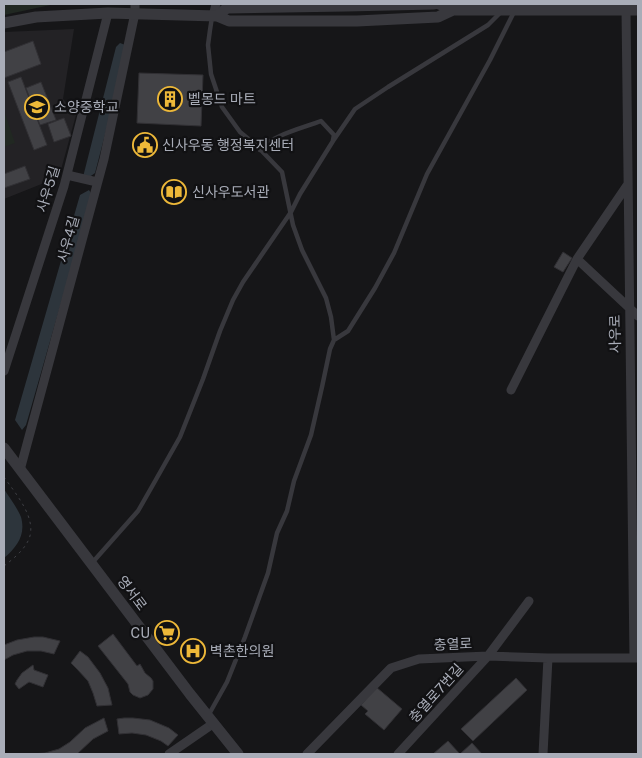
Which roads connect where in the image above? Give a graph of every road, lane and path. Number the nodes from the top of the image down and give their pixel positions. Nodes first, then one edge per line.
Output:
1 (216, 4) edge
2 (434, 4) edge
3 (439, 4) edge
4 (135, 8) edge
5 (630, 8) edge
6 (453, 10) junction
7 (502, 11) junction
8 (514, 11) junction
9 (108, 13) junction
10 (215, 16) junction
11 (4, 23) edge
12 (333, 142) junction
13 (260, 150) junction
14 (67, 175) junction
15 (97, 182) junction
16 (628, 184) junction
17 (290, 212) junction
18 (577, 259) junction
19 (630, 307) junction
20 (638, 316) edge
21 (334, 340) junction
22 (4, 371) edge
23 (511, 390) dead end
24 (4, 448) edge
25 (20, 470) junction
26 (4, 477) edge
27 (92, 564) junction
28 (4, 566) edge
29 (529, 601) dead end
30 (488, 656) junction
31 (548, 658) junction
32 (636, 658) edge
33 (211, 720) junction
34 (224, 737) junction
35 (169, 754) edge
36 (226, 754) edge
37 (238, 754) edge
38 (307, 754) edge
39 (398, 754) edge
40 (543, 754) edge

1 - 10 street
2 - 10 street, 사우로
3 - 6 street, 사우로
4 - 9 street, 사우로
4 - 10 street, 사우로
4 - 15 street, 사우4길
5 - 8 street, 사우로
5 - 16 street, 사우로
6 - 7 street, 사우로
6 - 10 street, 사우로
7 - 8 street, 사우로
7 - 12 lane
8 - 21 lane
9 - 11 street, 사우로
9 - 14 street, 사우5길
10 - 13 lane
12 - 13 lane
12 - 17 lane
13 - 17 lane
14 - 15 street
14 - 22 street, 사우5길
15 - 25 street, 사우4길
16 - 18 street
16 - 19 street, 사우로
17 - 21 lane
17 - 27 lane
18 - 19 street
18 - 23 street
19 - 20 street
19 - 32 street, 사우로
21 - 33 lane
24 - 25 street, 영서로
25 - 27 street, 영서로
26 - 28 path
27 - 33 street, 영서로
29 - 30 street, 충열로7번길
30 - 31 street, 충열로
30 - 38 street, 충열로
30 - 39 street, 충열로7번길
31 - 32 street, 충열로
31 - 40 street
33 - 34 street, 영서로
33 - 35 street
34 - 36 street
34 - 37 street, 영서로

